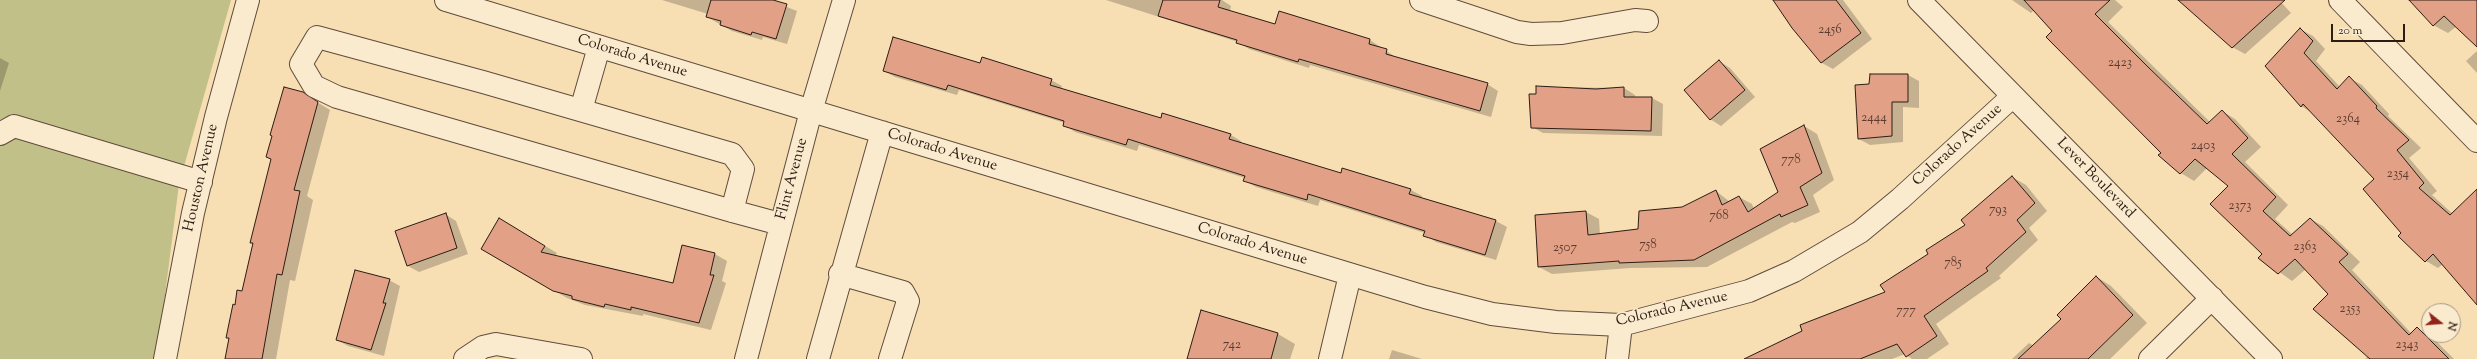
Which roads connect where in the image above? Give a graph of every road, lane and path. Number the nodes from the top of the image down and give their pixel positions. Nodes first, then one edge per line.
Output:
1 (248, 0) edge
2 (446, 0) edge
3 (844, 0) edge
4 (1421, 0) edge
5 (1919, 0) edge
6 (2340, 0) edge
7 (1444, 3) edge
8 (1647, 21) dead end
9 (599, 47) junction
10 (2013, 96) junction
11 (581, 110) junction
12 (811, 111) junction
13 (882, 132) junction
14 (0, 134) edge
15 (2477, 141) edge
16 (200, 182) junction
17 (732, 210) junction
18 (780, 224) junction
19 (840, 274) junction
20 (1350, 275) junction
21 (2212, 298) junction
22 (1621, 326) junction
23 (468, 356) edge
24 (165, 359) edge
25 (581, 359) edge
26 (746, 359) edge
27 (818, 359) edge
28 (890, 359) edge
29 (1330, 359) edge
30 (1616, 359) edge
31 (2150, 359) edge
32 (2271, 359) edge

1 - 16 street, Houston Avenue
2 - 9 street, Colorado Avenue
3 - 12 street, Flint Avenue
4 - 7 street
5 - 10 street, Lever Boulevard
6 - 15 street
7 - 8 street
9 - 11 street
9 - 12 street, Colorado Avenue
10 - 21 street, Lever Boulevard
10 - 22 street, Colorado Avenue
11 - 17 street
11 - 17 street
12 - 13 street, Colorado Avenue
12 - 18 street, Flint Avenue
13 - 19 street
13 - 20 street, Colorado Avenue
14 - 16 street
16 - 24 street, Houston Avenue
17 - 18 street
18 - 26 street, Flint Avenue
19 - 27 street
19 - 28 street
20 - 22 street, Colorado Avenue
20 - 29 street
21 - 31 street
21 - 32 street, Lever Boulevard
22 - 30 street
23 - 25 street

